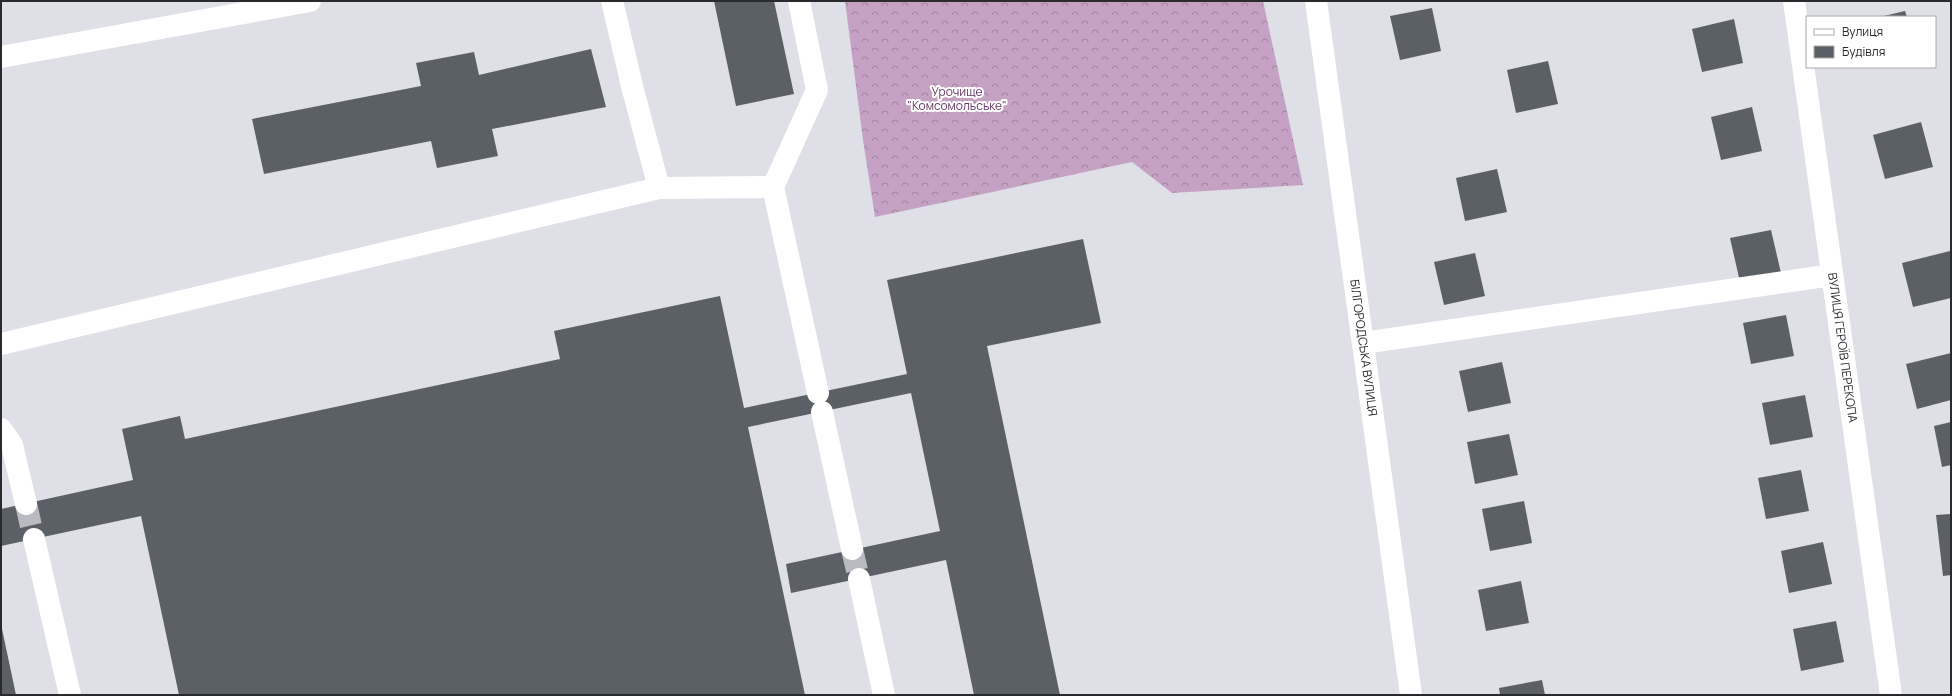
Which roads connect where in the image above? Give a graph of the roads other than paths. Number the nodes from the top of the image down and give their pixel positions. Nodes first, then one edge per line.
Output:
1 (310, 1) edge
2 (612, 1) edge
3 (799, 1) edge
4 (1316, 1) edge
5 (1794, 1) edge
6 (1, 57) edge
7 (773, 187) junction
8 (659, 188) junction
9 (1832, 275) junction
10 (1363, 343) junction
11 (1, 344) edge
12 (1, 429) edge
13 (26, 504) tunnel mouth
14 (34, 539) tunnel mouth
15 (852, 549) tunnel mouth
16 (859, 579) tunnel mouth
17 (70, 695) edge
18 (884, 695) edge
19 (1411, 695) edge
20 (1891, 695) edge

1 - 6 street
2 - 8 street
3 - 7 street
4 - 10 street, БІЛГОРОДСЬКА ВУЛИЦЯ
5 - 9 street, ВУЛИЦЯ ГЕРОЇВ ПЕРЕКОПА
7 - 8 street
7 - 15 street
8 - 11 street
9 - 10 street
9 - 20 street, ВУЛИЦЯ ГЕРОЇВ ПЕРЕКОПА
10 - 19 street, БІЛГОРОДСЬКА ВУЛИЦЯ
12 - 13 street
14 - 17 street
16 - 18 street

